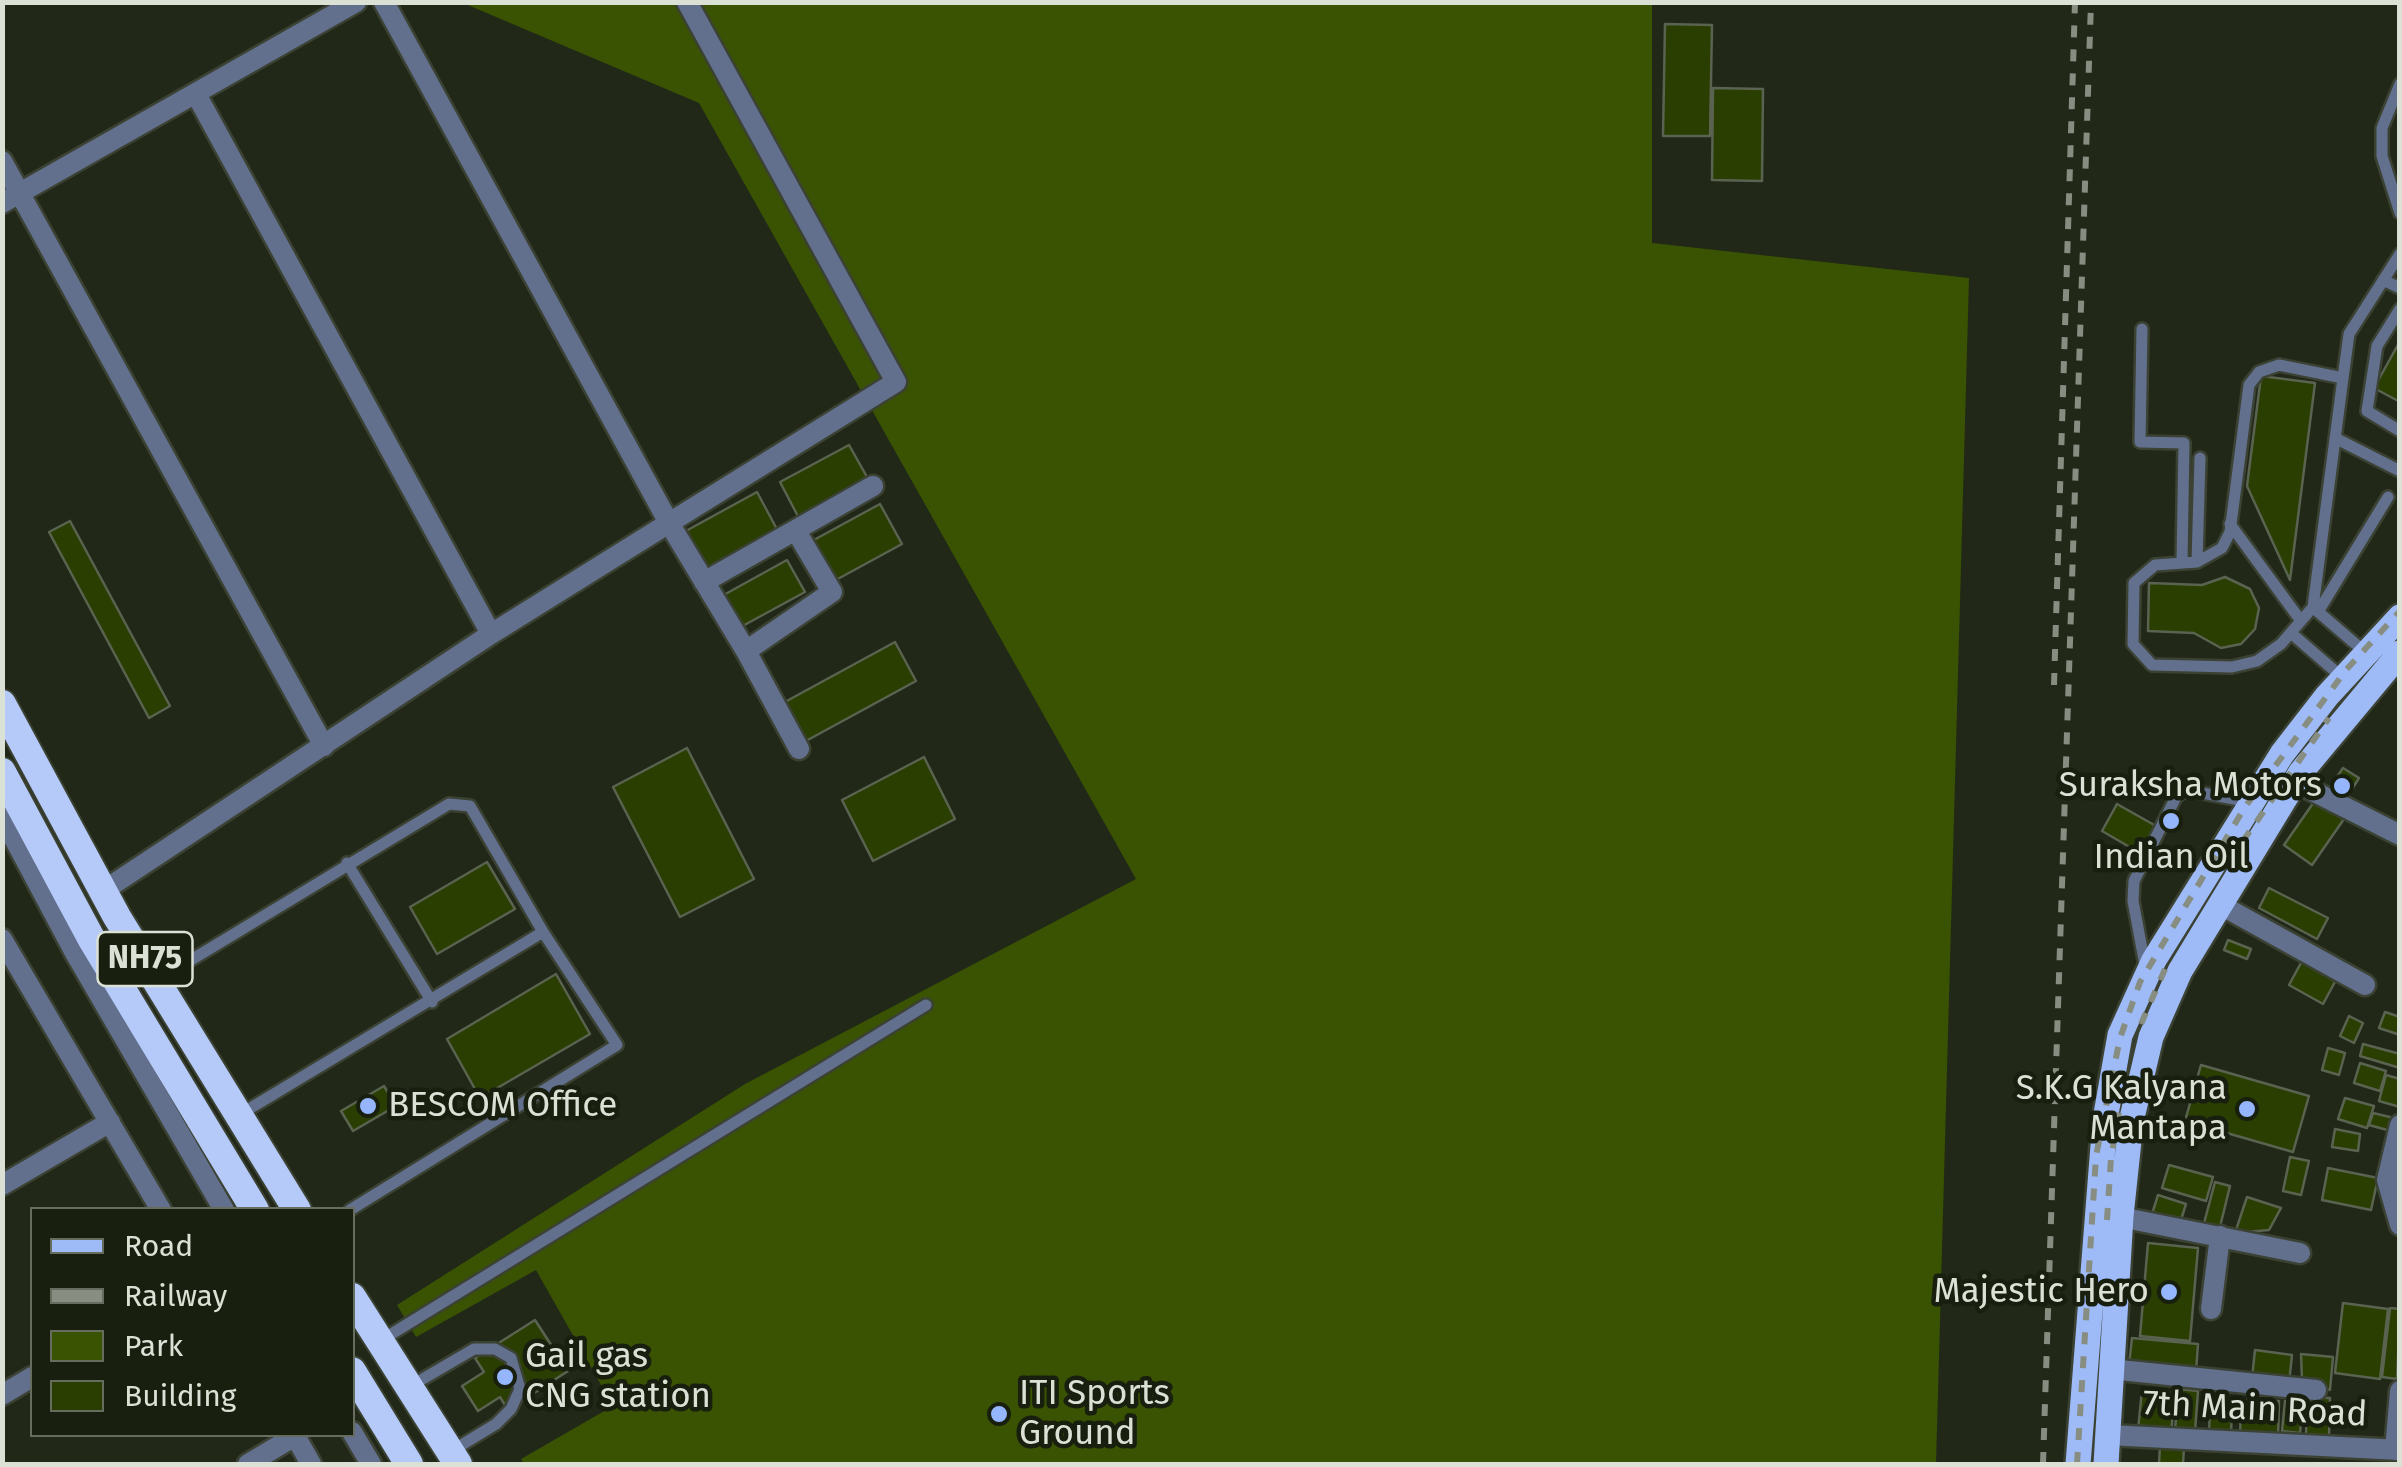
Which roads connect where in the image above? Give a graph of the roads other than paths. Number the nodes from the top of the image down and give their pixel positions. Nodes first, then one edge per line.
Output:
1 (356, 2) edge
2 (384, 2) edge
3 (688, 2) edge
4 (2400, 84) edge
5 (196, 94) junction
6 (2, 161) edge
7 (11, 198) edge
8 (2400, 213) edge
9 (2400, 254) edge
10 (2383, 280) junction
11 (2400, 288) edge
12 (2400, 309) edge
13 (2142, 329) dead end
14 (2343, 378) junction
15 (2400, 432) edge
16 (2335, 438) junction
17 (2200, 458) dead end
18 (2400, 471) edge
19 (872, 486) dead end
20 (2388, 497) dead end
21 (670, 523) junction
22 (2230, 524) junction
23 (796, 531) junction
24 (2182, 562) junction
25 (2198, 562) junction
26 (704, 582) junction
27 (2315, 609) junction
28 (2400, 617) edge
29 (2301, 621) junction
30 (2291, 633) junction
31 (490, 634) junction
32 (746, 652) junction
33 (2366, 653) junction
34 (2400, 654) edge
35 (2343, 678) junction
36 (2, 704) edge
37 (324, 746) junction
38 (799, 749) dead end
39 (2, 772) edge
40 (2295, 782) junction
41 (2251, 802) junction
42 (2, 816) edge
43 (2400, 834) edge
44 (347, 863) junction
45 (103, 891) junction
46 (2219, 904) junction
47 (543, 932) junction
48 (5, 951) edge
49 (2147, 974) junction
50 (158, 980) junction
51 (2365, 985) dead end
52 (432, 1002) junction
53 (926, 1006) dead end
54 (240, 1114) junction
55 (110, 1122) junction
56 (2400, 1126) edge
57 (2, 1186) edge
58 (160, 1207) edge
59 (222, 1207) edge
60 (253, 1207) edge
61 (294, 1207) edge
62 (355, 1207) edge
63 (2110, 1215) junction
64 (2400, 1225) edge
65 (2220, 1236) junction
66 (2300, 1253) dead end
67 (355, 1302) edge
68 (2212, 1309) dead end
69 (380, 1341) junction
70 (2110, 1369) junction
71 (355, 1376) edge
72 (30, 1378) edge
73 (409, 1387) junction
74 (2316, 1390) dead end
75 (2400, 1391) edge
76 (2, 1395) edge
77 (2108, 1435) junction
78 (291, 1437) edge
79 (295, 1437) edge
80 (355, 1437) edge
81 (2397, 1450) edge
82 (454, 1458) edge
83 (248, 1464) edge
84 (311, 1464) edge
85 (372, 1464) edge
86 (409, 1464) edge
87 (2078, 1464) edge
88 (2106, 1464) edge

1 - 5 street
2 - 21 street
3 - 21 street
4 - 8 lane
5 - 7 street
5 - 31 street
6 - 7 street
7 - 37 street
9 - 10 lane
10 - 11 lane
10 - 14 lane
12 - 15 lane
13 - 24 lane
14 - 16 lane
14 - 22 lane
16 - 18 lane
16 - 27 lane
17 - 25 lane
19 - 23 street
20 - 27 lane
21 - 26 street
21 - 31 street
22 - 25 lane
22 - 29 lane
23 - 26 street
23 - 32 street
24 - 25 lane
24 - 30 lane
26 - 32 street
27 - 29 lane
27 - 33 lane
28 - 33 main road
29 - 30 lane
30 - 35 lane
31 - 37 street
32 - 38 street
33 - 35 main road
34 - 40 main road
35 - 41 main road
36 - 45 highway, NH75
37 - 45 street
39 - 60 highway, NH75
40 - 43 street
40 - 46 main road
41 - 49 main road
41 - 49 lane
42 - 59 street
44 - 47 lane
44 - 50 lane
44 - 52 lane
45 - 50 highway, NH75
46 - 51 street
46 - 63 main road
47 - 52 lane
47 - 62 lane
48 - 55 street
49 - 63 main road
50 - 54 highway, NH75
52 - 54 lane
53 - 69 lane
54 - 61 highway, NH75
55 - 57 street
55 - 58 street
56 - 64 street
63 - 65 street
63 - 70 main road
63 - 87 main road
65 - 66 street
65 - 68 street
67 - 69 highway
69 - 73 highway
70 - 74 street
70 - 77 main road
71 - 86 highway
72 - 76 street
73 - 82 highway
73 - 82 lane
75 - 81 street
77 - 81 street, 7th Main Road
77 - 88 main road
78 - 83 street
79 - 84 street
80 - 85 street

